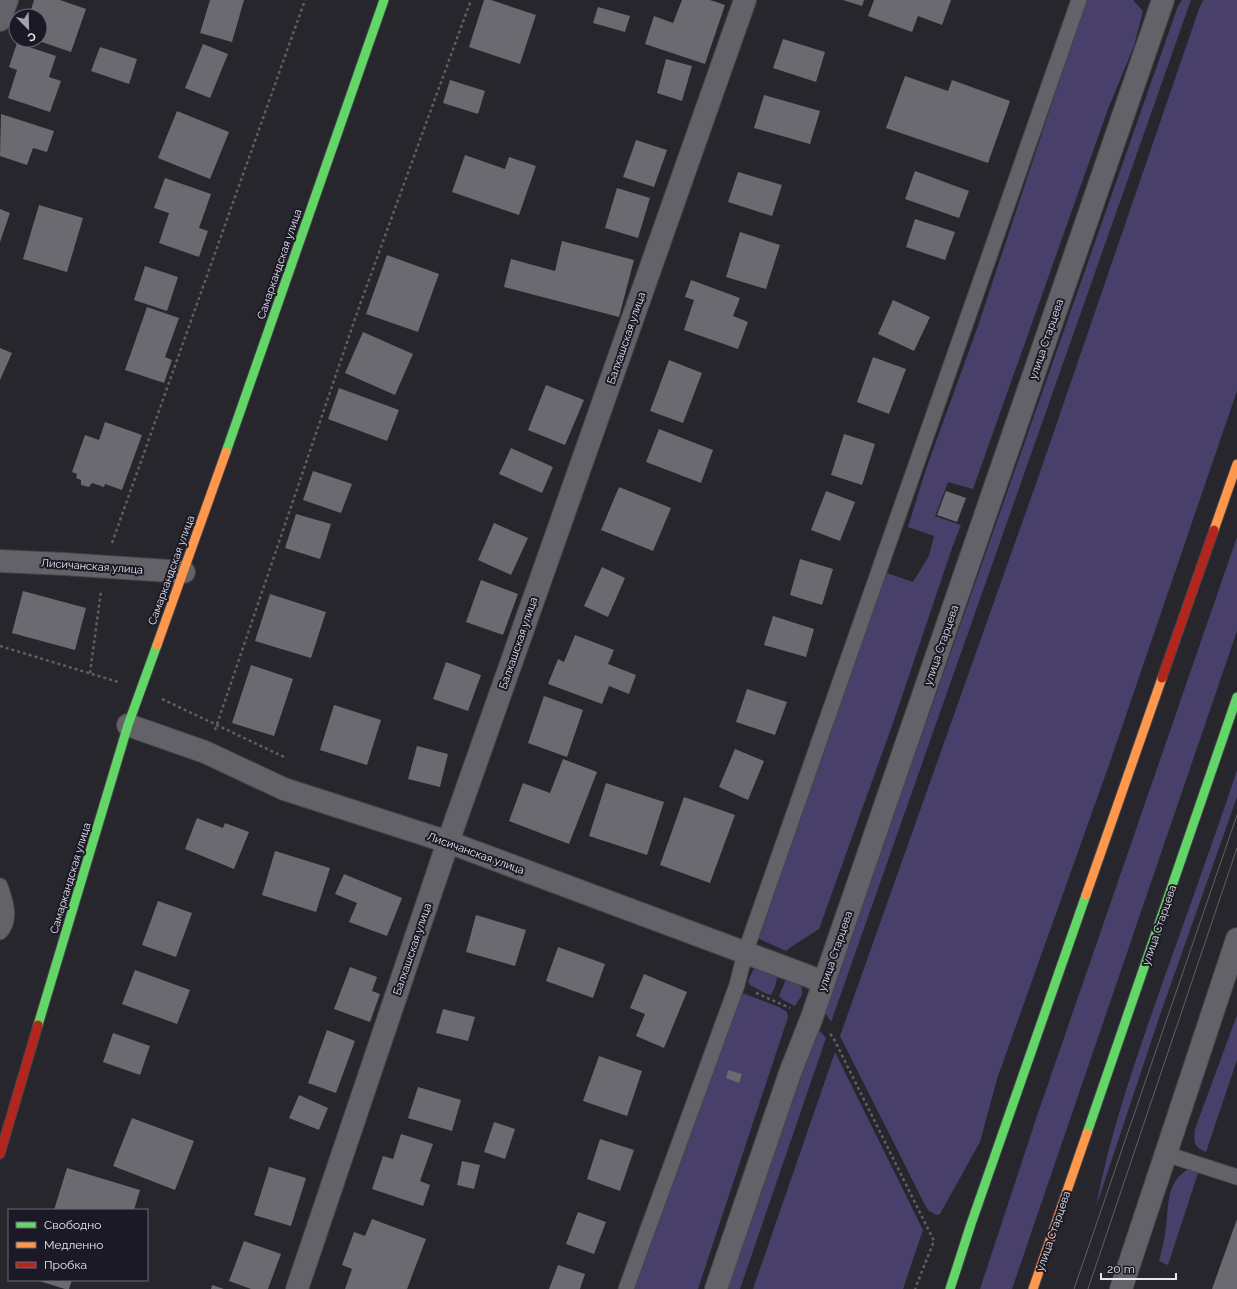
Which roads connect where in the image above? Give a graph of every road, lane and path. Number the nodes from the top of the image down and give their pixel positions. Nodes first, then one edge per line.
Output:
1 (7, 0) edge
2 (305, 0) edge
3 (384, 0) edge
4 (471, 0) edge
5 (745, 0) edge
6 (1078, 0) edge
7 (1163, 0) edge
8 (0, 20) edge
9 (1237, 464) edge
10 (0, 561) edge
11 (105, 567) junction
12 (184, 572) junction
13 (0, 646) edge
14 (90, 673) junction
15 (141, 689) junction
16 (1237, 697) edge
17 (217, 724) junction
18 (128, 725) junction
19 (205, 752) junction
20 (284, 757) dead end
21 (448, 842) junction
22 (0, 886) edge
23 (0, 932) edge
24 (1237, 939) edge
25 (745, 953) junction
26 (824, 982) junction
27 (737, 985) junction
28 (812, 1017) junction
29 (0, 1154) edge
30 (1166, 1154) junction
31 (1237, 1177) edge
32 (297, 1289) edge
33 (626, 1289) edge
34 (716, 1289) edge
35 (915, 1289) edge
36 (950, 1289) edge
37 (1033, 1289) edge
38 (1121, 1289) edge

1 - 8 street
2 - 11 path
3 - 12 main road, Самаркандская улица
4 - 17 path
5 - 21 street, Балхашская улица
6 - 25 lane
7 - 26 street, улица Старцева
9 - 36 main road
10 - 11 street, Лисичанская улица
11 - 12 street, Лисичанская улица
11 - 14 path
12 - 15 main road, Самаркандская улица
13 - 14 path
14 - 15 path
15 - 17 path
15 - 18 main road, Самаркандская улица
16 - 37 main road, улица Старцева
17 - 19 path
17 - 20 path
18 - 19 street, Лисичанская улица
18 - 29 main road, Самаркандская улица
19 - 21 street, Лисичанская улица
21 - 25 street, Лисичанская улица
21 - 32 street, Балхашская улица
22 - 23 lane
24 - 30 street
25 - 26 street, Лисичанская улица
25 - 27 lane
26 - 28 street, улица Старцева
27 - 28 path
27 - 33 lane
28 - 34 street, улица Старцева
28 - 35 path
30 - 31 lane
30 - 38 street

